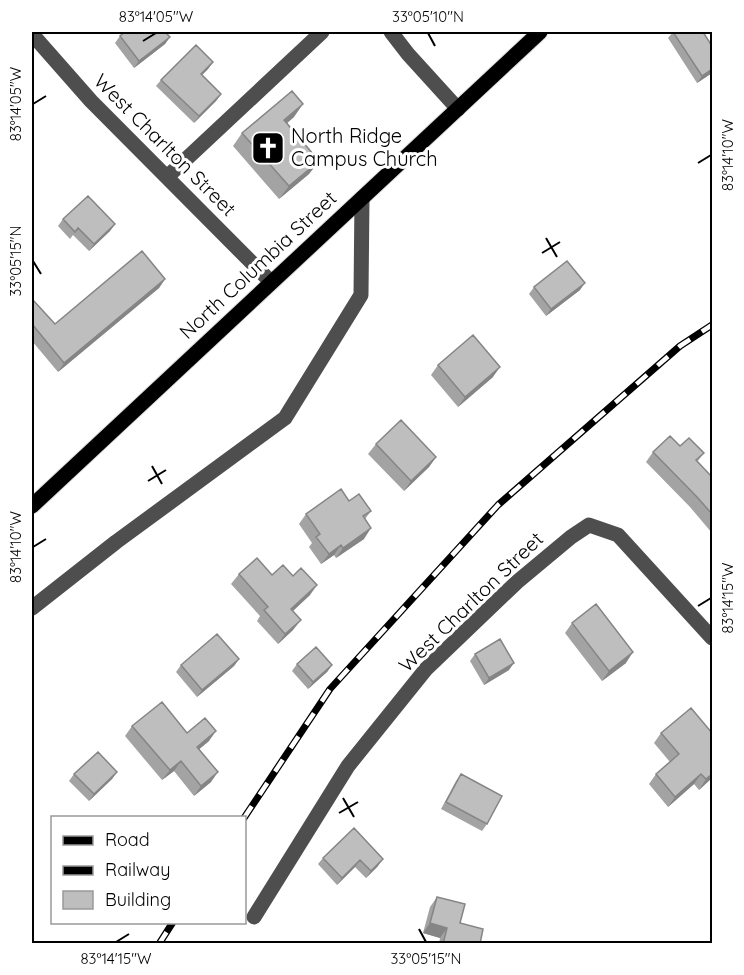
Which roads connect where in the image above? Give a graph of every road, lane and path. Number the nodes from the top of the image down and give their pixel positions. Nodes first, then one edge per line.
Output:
1 (322, 32) edge
2 (391, 32) edge
3 (540, 32) edge
4 (32, 34) edge
5 (458, 109) junction
6 (167, 177) junction
7 (362, 198) junction
8 (272, 282) junction
9 (32, 506) edge
10 (32, 608) edge
11 (712, 638) edge
12 (254, 917) dead end

1 - 6 street
2 - 5 street
3 - 5 main road, North Columbia Street
4 - 6 street, West Charlton Street
5 - 7 main road, North Columbia Street
6 - 8 street, West Charlton Street
7 - 8 main road, North Columbia Street
7 - 10 street
8 - 9 main road, North Columbia Street
11 - 12 street, West Charlton Street

